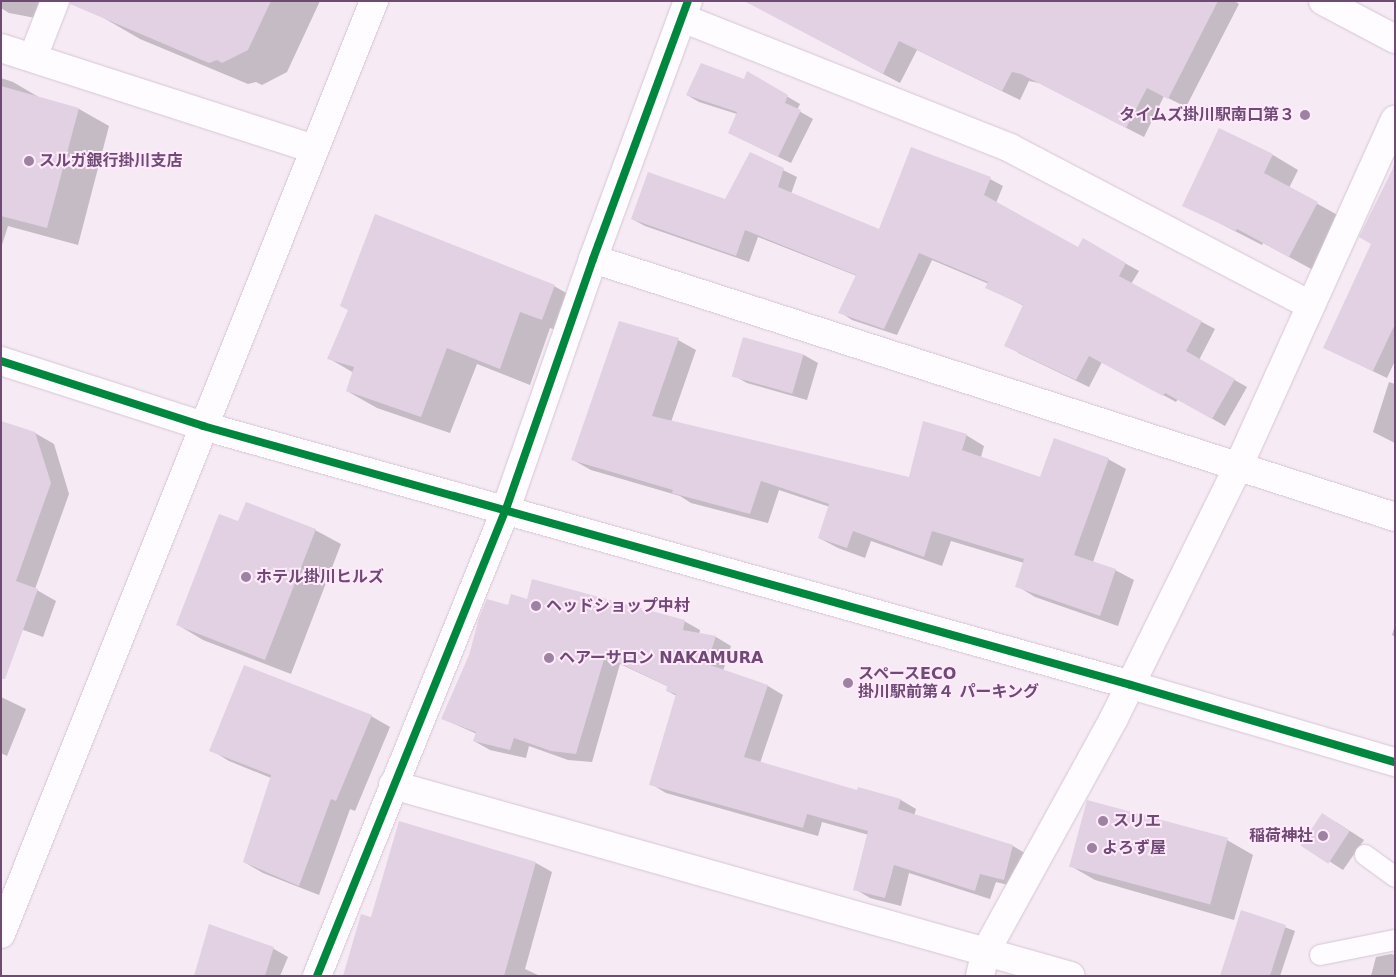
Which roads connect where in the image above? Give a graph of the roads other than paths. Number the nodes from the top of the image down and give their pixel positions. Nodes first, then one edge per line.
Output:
1 (55, 1) edge
2 (374, 1) edge
3 (1323, 1) edge
4 (685, 10) edge
5 (1395, 38) edge
6 (1, 48) edge
7 (33, 57) junction
8 (1395, 120) edge
9 (314, 148) junction
10 (593, 259) junction
11 (1310, 305) junction
12 (1, 361) edge
13 (203, 426) junction
14 (1238, 467) junction
15 (506, 509) junction
16 (1395, 517) edge
17 (1131, 684) junction
18 (1395, 762) edge
19 (393, 785) junction
20 (1365, 855) dead end
21 (1395, 877) edge
22 (7, 899) edge
23 (1, 934) edge
24 (1395, 940) edge
25 (1320, 956) dead end
26 (983, 963) edge
27 (317, 976) edge
28 (1072, 976) edge

1 - 7 street
2 - 9 street
3 - 5 street
4 - 10 street
4 - 11 street
6 - 7 street
7 - 9 street
8 - 11 street
9 - 13 street
10 - 14 street
10 - 15 street
11 - 14 street
12 - 13 street
13 - 15 street
13 - 22 street
14 - 16 street
14 - 17 street
15 - 17 street
15 - 19 street
17 - 18 street
17 - 26 street
19 - 26 street
19 - 27 street
20 - 21 lane
22 - 23 street
24 - 25 lane
26 - 28 street

